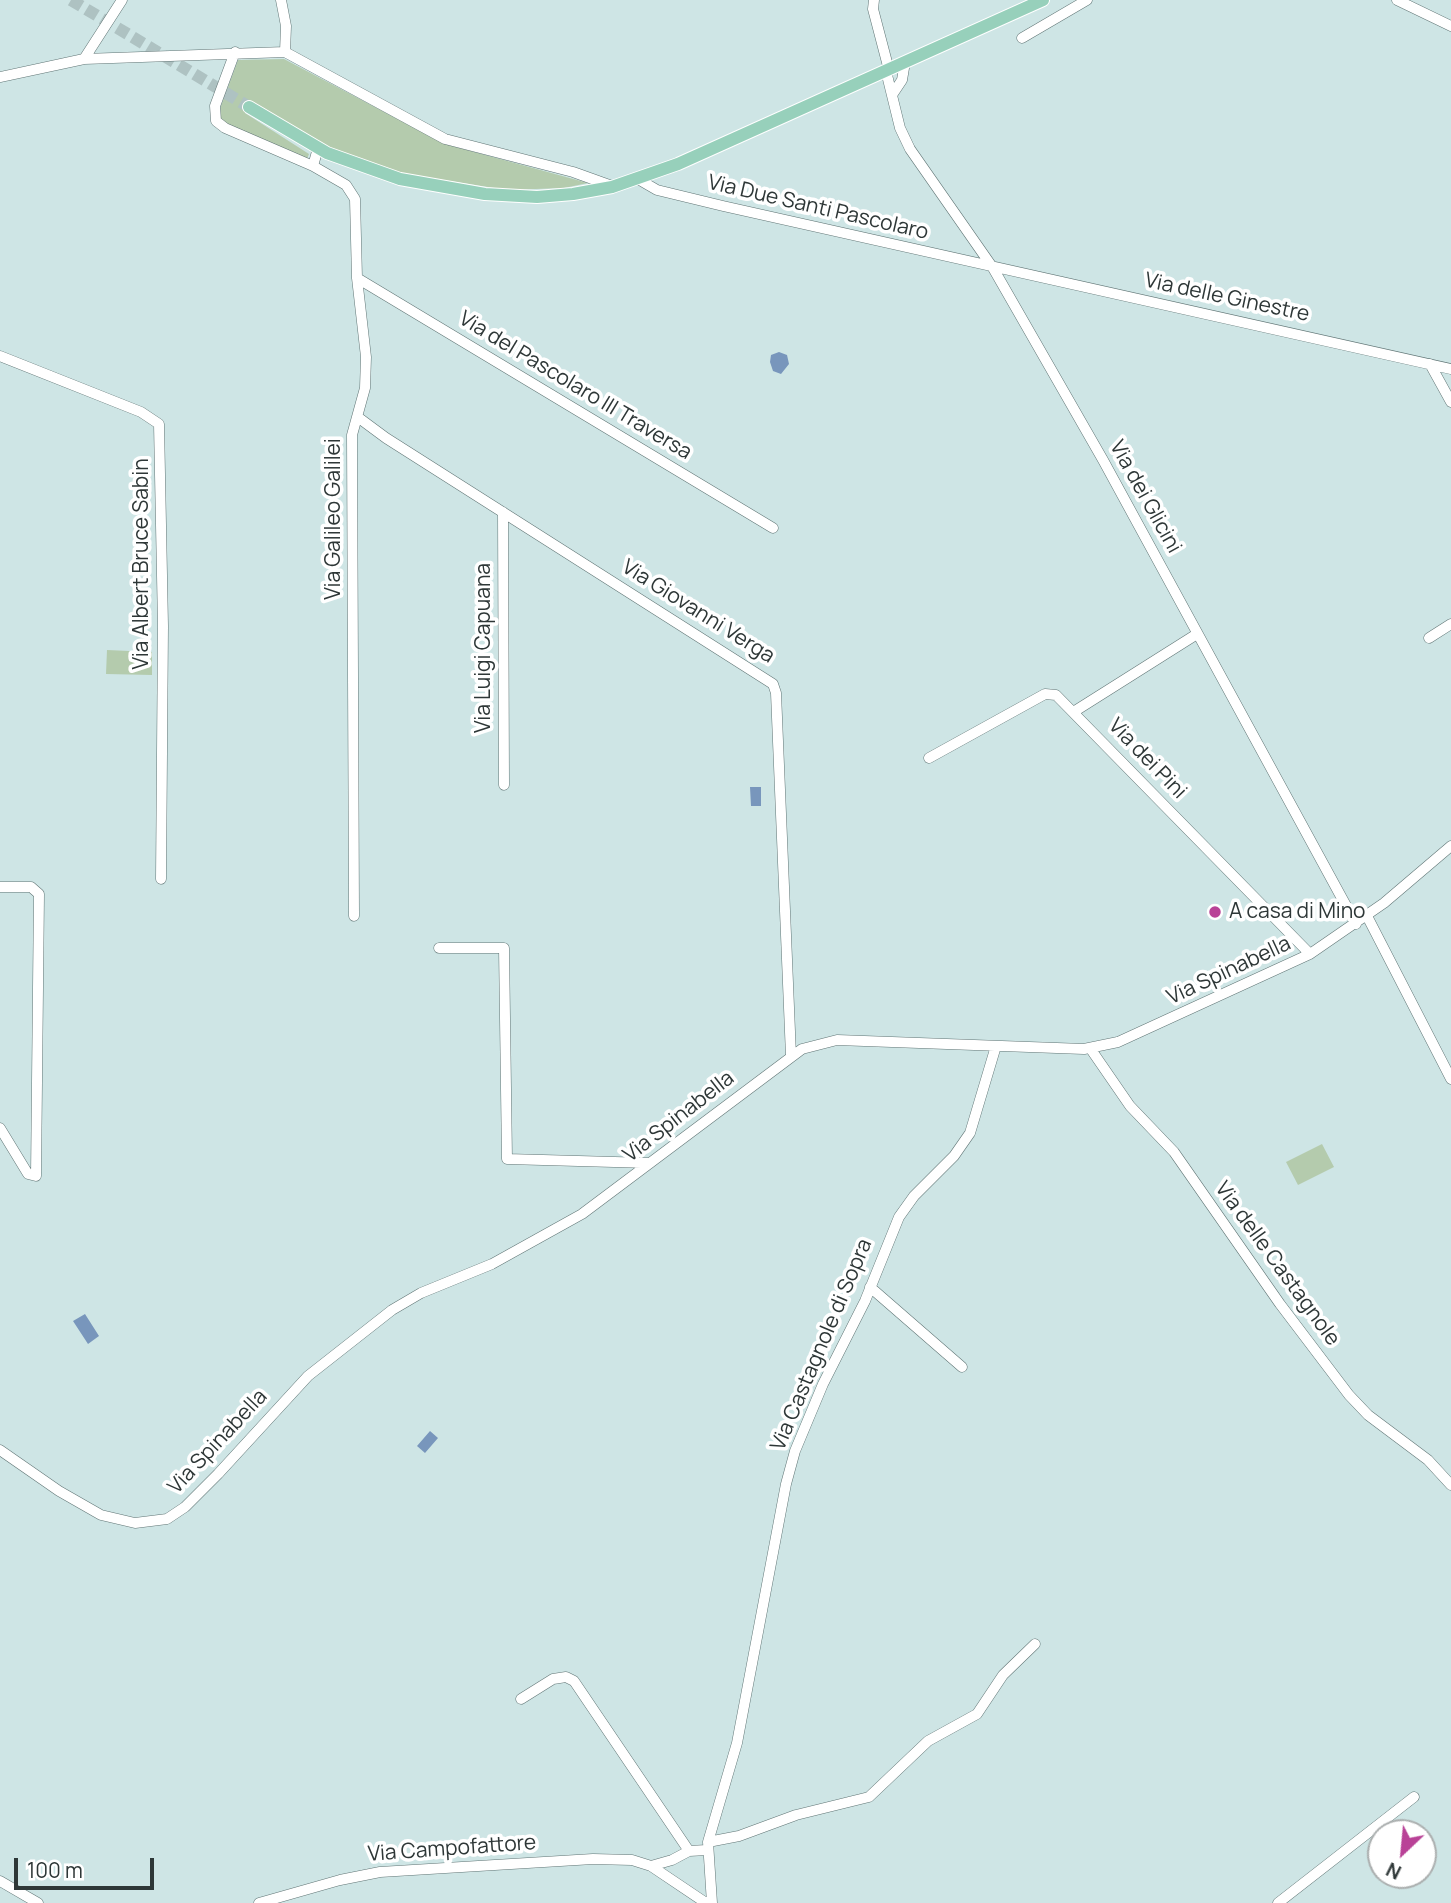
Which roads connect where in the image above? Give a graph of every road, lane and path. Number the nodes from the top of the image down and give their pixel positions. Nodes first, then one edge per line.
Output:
1 (122, 0) edge
2 (281, 0) edge
3 (874, 0) edge
4 (1043, 0) edge
5 (1087, 0) edge
6 (1397, 0) edge
7 (1451, 26) edge
8 (1023, 38) dead end
9 (235, 52) junction
10 (285, 52) junction
11 (84, 59) junction
12 (905, 62) junction
13 (887, 70) junction
14 (0, 78) edge
15 (892, 95) junction
16 (249, 107) tunnel mouth
17 (318, 148) junction
18 (313, 166) junction
19 (638, 179) junction
20 (612, 187) junction
21 (993, 268) junction
22 (357, 278) junction
23 (0, 356) edge
24 (1430, 365) junction
25 (1451, 369) edge
26 (1451, 402) edge
27 (359, 418) junction
28 (503, 512) junction
29 (773, 528) dead end
30 (1451, 624) edge
31 (1198, 634) junction
32 (1429, 638) dead end
33 (1075, 711) junction
34 (929, 758) dead end
35 (504, 785) dead end
36 (1451, 846) edge
37 (161, 879) dead end
38 (0, 887) edge
39 (354, 916) dead end
40 (1367, 916) junction
41 (1356, 924) junction
42 (439, 948) dead end
43 (1310, 954) junction
44 (996, 1046) junction
45 (1090, 1048) junction
46 (791, 1056) junction
47 (1451, 1079) edge
48 (0, 1128) edge
49 (650, 1163) junction
50 (870, 1287) junction
51 (962, 1367) dead end
52 (0, 1450) edge
53 (1451, 1485) edge
54 (1035, 1644) dead end
55 (521, 1699) dead end
56 (1414, 1797) dead end
57 (707, 1846) junction
58 (689, 1851) junction
59 (651, 1866) junction
60 (0, 1881) edge
61 (38, 1903) edge
62 (260, 1903) edge
63 (706, 1903) edge
64 (712, 1903) edge
65 (1278, 1903) edge

1 - 11 street
2 - 10 street
3 - 13 street, Via dei Glicini
4 - 12 main road
5 - 8 street
6 - 7 street
9 - 10 street
9 - 11 street
9 - 18 street
10 - 20 street
11 - 14 street
12 - 13 main road
12 - 15 street
13 - 15 street, Via dei Glicini
13 - 19 main road
15 - 21 street, Via dei Glicini
16 - 17 main road
17 - 18 street
17 - 20 main road
18 - 22 street, Via Galileo Galilei
19 - 20 main road
19 - 21 street, Via Due Santi Pascolaro
21 - 24 street, Via delle Ginestre
21 - 31 street, Via dei Glicini
22 - 27 street, Via Galileo Galilei
22 - 29 street, Via del Pascolaro III Traversa
23 - 37 street, Via Albert Bruce Sabin
24 - 25 street, Via delle Ginestre
24 - 26 street
27 - 28 street, Via Giovanni Verga
27 - 39 street, Via Galileo Galilei
28 - 35 street, Via Luigi Capuana
28 - 46 street, Via Giovanni Verga
30 - 32 street
31 - 33 street
31 - 41 street, Via dei Glicini
33 - 34 street, Via dei Pini
33 - 43 street, Via dei Pini
36 - 40 street, Via Spinabella
38 - 48 street
40 - 41 street, Via Spinabella
40 - 47 street
41 - 43 street, Via Spinabella
42 - 49 street
43 - 45 street, Via Spinabella
44 - 45 street, Via Spinabella
44 - 46 street, Via Spinabella
44 - 50 street, Via Castagnole di Sopra
45 - 53 street, Via delle Castagnole
46 - 49 street, Via Spinabella
49 - 52 street, Via Spinabella
50 - 51 street
50 - 57 street, Via Castagnole di Sopra
54 - 57 street
55 - 58 street
56 - 65 street
57 - 58 street
57 - 64 street
58 - 59 street
59 - 62 street, Via Campofattore
59 - 63 street, Via Campofattore
60 - 61 street

